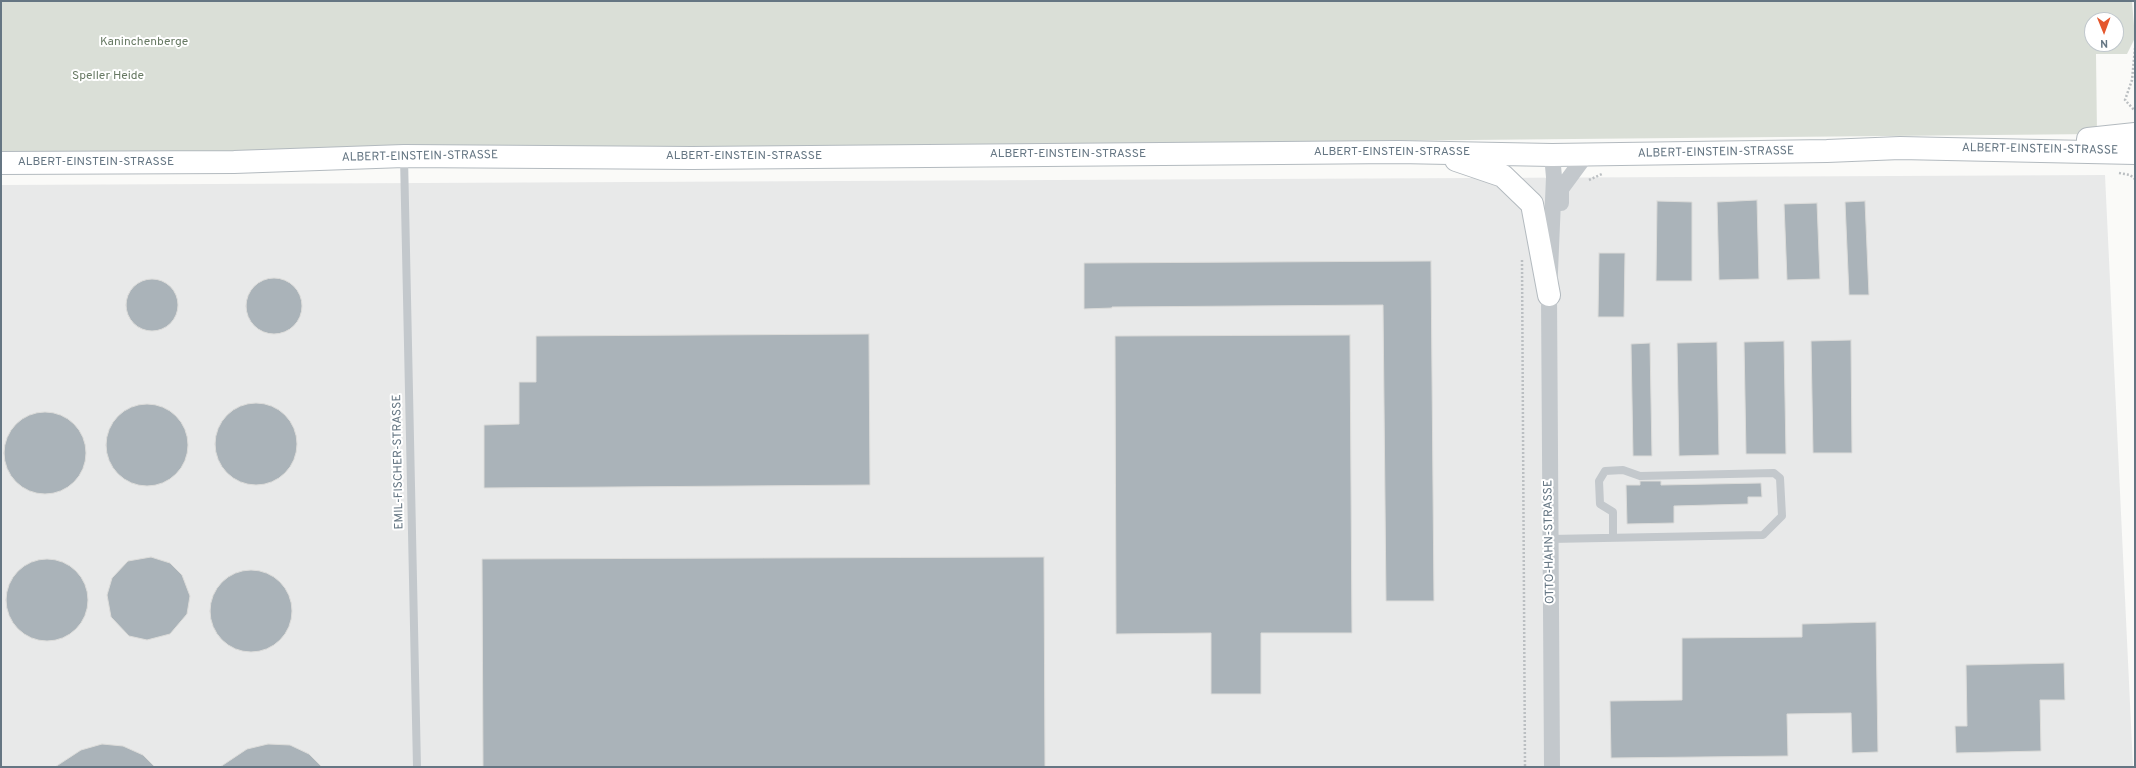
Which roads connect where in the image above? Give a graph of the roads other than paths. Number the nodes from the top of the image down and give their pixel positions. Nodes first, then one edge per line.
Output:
1 (2135, 119) edge
2 (2135, 134) edge
3 (2114, 137) junction
4 (1979, 148) junction
5 (1827, 151) junction
6 (2135, 152) edge
7 (1436, 153) junction
8 (1586, 154) junction
9 (1552, 155) junction
10 (404, 156) junction
11 (1, 163) edge
12 (2135, 168) edge
13 (1549, 295) junction
14 (1550, 317) junction
15 (1613, 538) junction
16 (1550, 539) junction
17 (417, 767) edge
18 (1552, 767) edge

1 - 3 main road
2 - 3 main road
3 - 4 main road
4 - 5 main road, ALBERT-EINSTEIN-STRASSE
4 - 6 main road, ALBERT-EINSTEIN-STRASSE
5 - 8 main road, ALBERT-EINSTEIN-STRASSE
5 - 12 main road
7 - 9 main road, ALBERT-EINSTEIN-STRASSE
7 - 10 main road, ALBERT-EINSTEIN-STRASSE
7 - 13 main road
8 - 9 main road, ALBERT-EINSTEIN-STRASSE
8 - 14 street, OTTO-HAHN-STRASSE
9 - 13 street, OTTO-HAHN-STRASSE
10 - 11 main road, ALBERT-EINSTEIN-STRASSE
10 - 17 lane, EMIL-FISCHER-STRASSE
13 - 14 street, OTTO-HAHN-STRASSE
14 - 16 street, OTTO-HAHN-STRASSE
15 - 15 lane
15 - 16 lane
16 - 18 street, OTTO-HAHN-STRASSE

